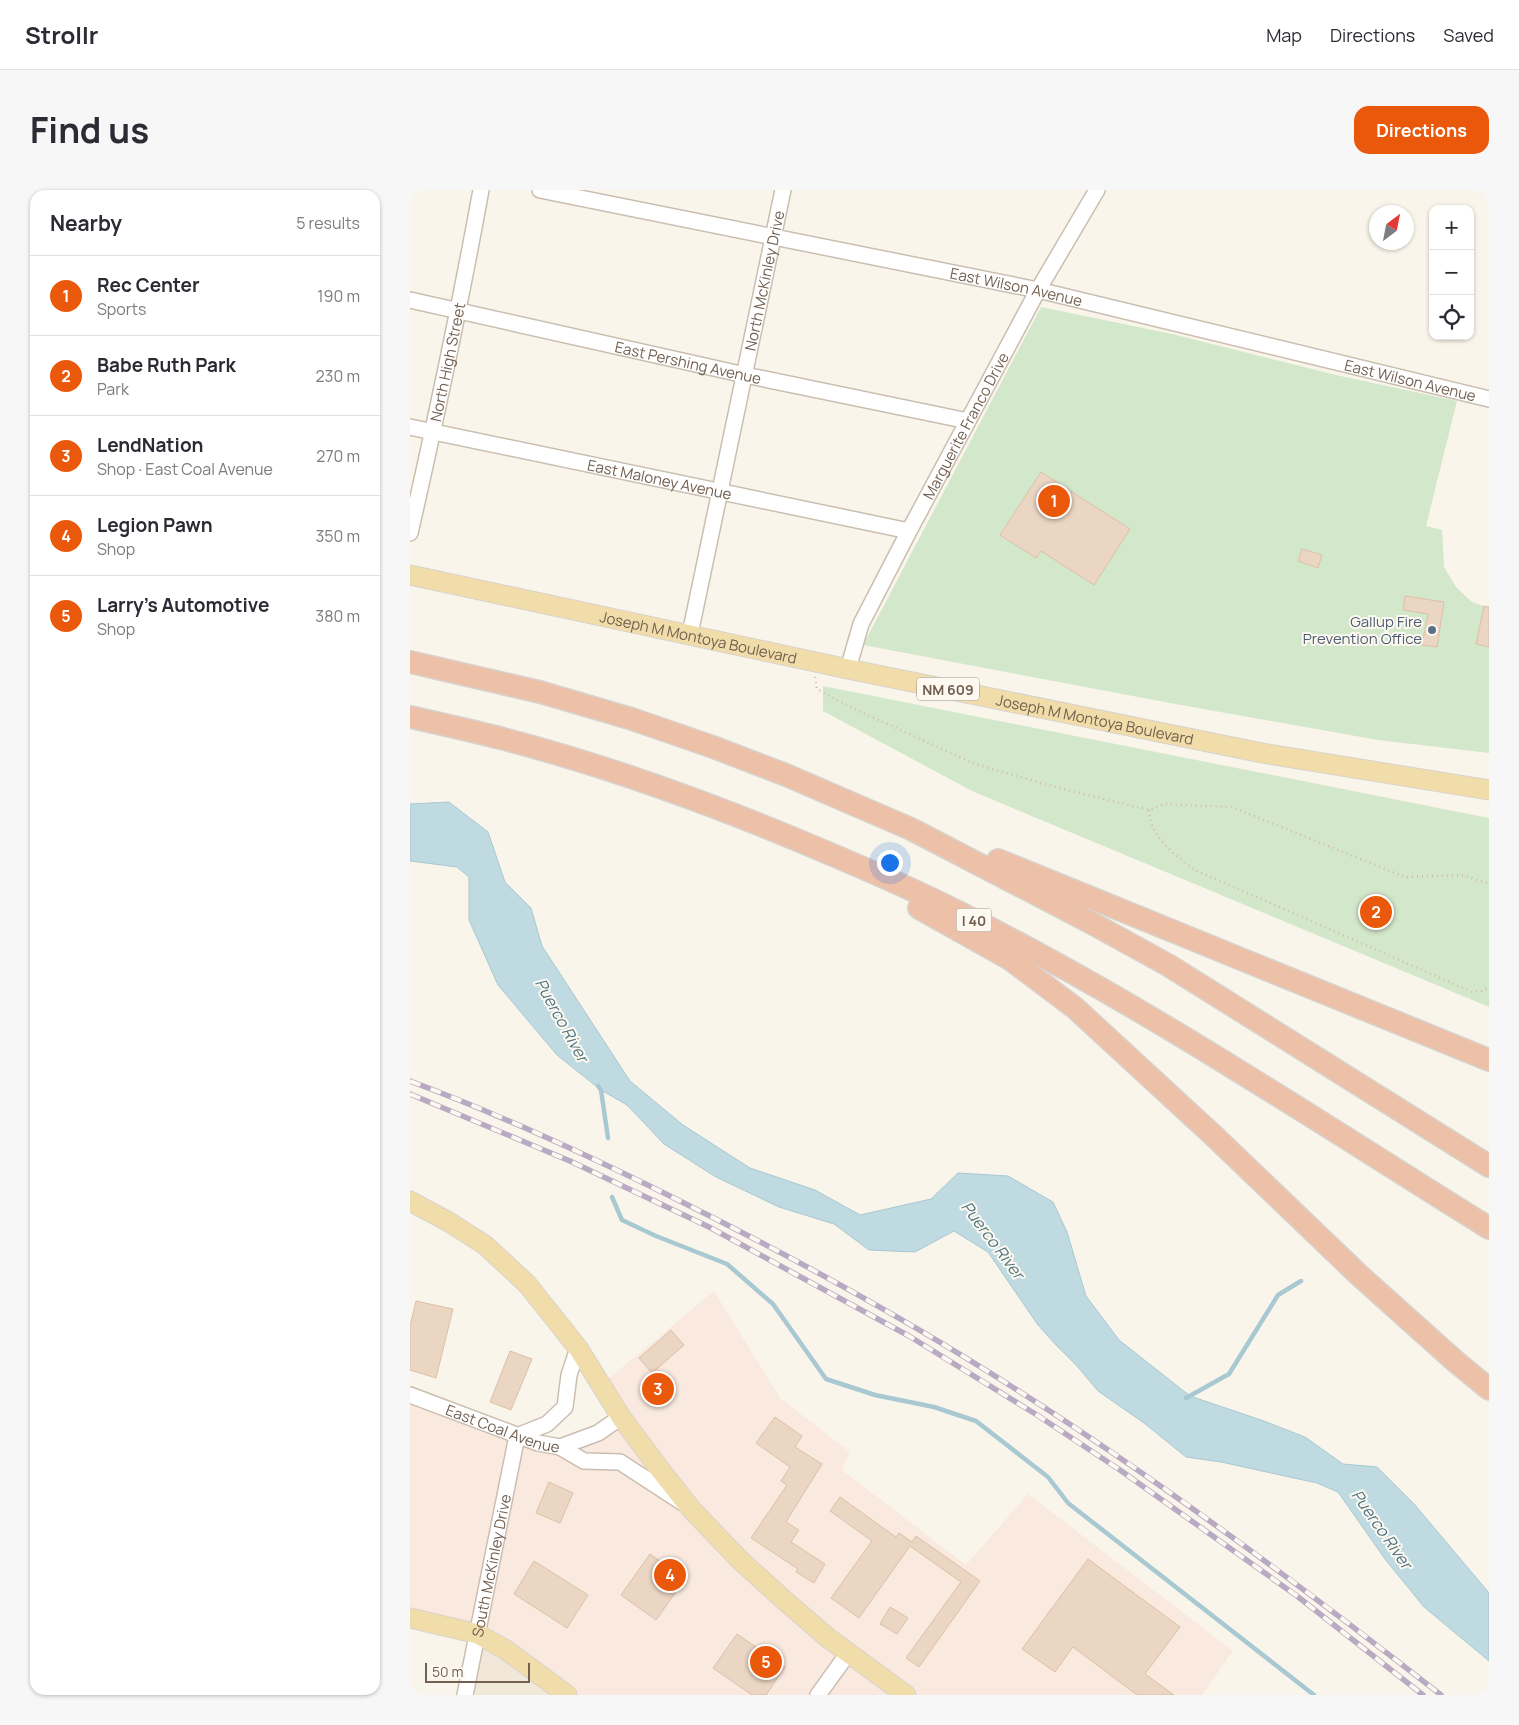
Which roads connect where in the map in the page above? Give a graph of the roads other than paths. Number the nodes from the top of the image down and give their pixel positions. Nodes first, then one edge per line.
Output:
1 (481, 190) edge
2 (540, 190) edge
3 (783, 190) edge
4 (1097, 190) edge
5 (773, 237) junction
6 (1038, 290) junction
7 (410, 300) edge
8 (459, 310) junction
9 (744, 375) junction
10 (1489, 399) edge
11 (968, 421) junction
12 (410, 427) edge
13 (433, 432) junction
14 (720, 491) junction
15 (909, 531) junction
16 (410, 533) edge
17 (410, 575) edge
18 (690, 634) junction
19 (410, 662) edge
20 (848, 669) junction
21 (410, 717) edge
22 (786, 775) junction
23 (1489, 790) edge
24 (792, 837) junction
25 (1489, 1060) edge
26 (1489, 1166) edge
27 (410, 1201) edge
28 (1489, 1228) edge
29 (578, 1348) junction
30 (1489, 1389) edge
31 (410, 1395) edge
32 (621, 1417) junction
33 (517, 1436) junction
34 (560, 1447) junction
35 (692, 1510) junction
36 (410, 1618) edge
37 (478, 1634) junction
38 (848, 1652) junction
39 (886, 1689) edge
40 (465, 1695) edge
41 (567, 1695) edge
42 (818, 1695) edge
43 (906, 1695) edge

1 - 8 street, North High Street
2 - 5 street, East Wilson Avenue
3 - 5 street, North McKinley Drive
4 - 6 street, Marguerite Franco Drive
5 - 6 street, East Wilson Avenue
5 - 9 street, North McKinley Drive
6 - 10 street, East Wilson Avenue
6 - 11 street, Marguerite Franco Drive
7 - 8 street, East Pershing Avenue
8 - 9 street, East Pershing Avenue
8 - 13 street, North High Street
9 - 11 street, East Pershing Avenue
9 - 14 street, North McKinley Drive
11 - 15 street, Marguerite Franco Drive
12 - 13 street, East Maloney Avenue
13 - 14 street, East Maloney Avenue
13 - 16 street, North High Street
14 - 15 street, East Maloney Avenue
14 - 18 street, North McKinley Drive
15 - 20 street, Marguerite Franco Drive
17 - 18 main road, Joseph M Montoya Boulevard / NM 609
18 - 20 main road, Joseph M Montoya Boulevard / NM 609
19 - 22 highway
20 - 23 main road, Joseph M Montoya Boulevard / NM 609
21 - 24 highway, I 40
22 - 25 highway
22 - 26 highway
24 - 28 highway, I 40
24 - 30 highway
27 - 29 main road
29 - 32 main road
29 - 33 street
31 - 33 street, East Coal Avenue
32 - 34 street, East Coal Avenue
32 - 35 main road
33 - 34 street, East Coal Avenue
33 - 37 street, South McKinley Drive
34 - 35 street
35 - 38 main road
36 - 37 main road
37 - 40 street, South McKinley Drive
37 - 41 main road
38 - 39 main road
38 - 42 street
39 - 43 main road

